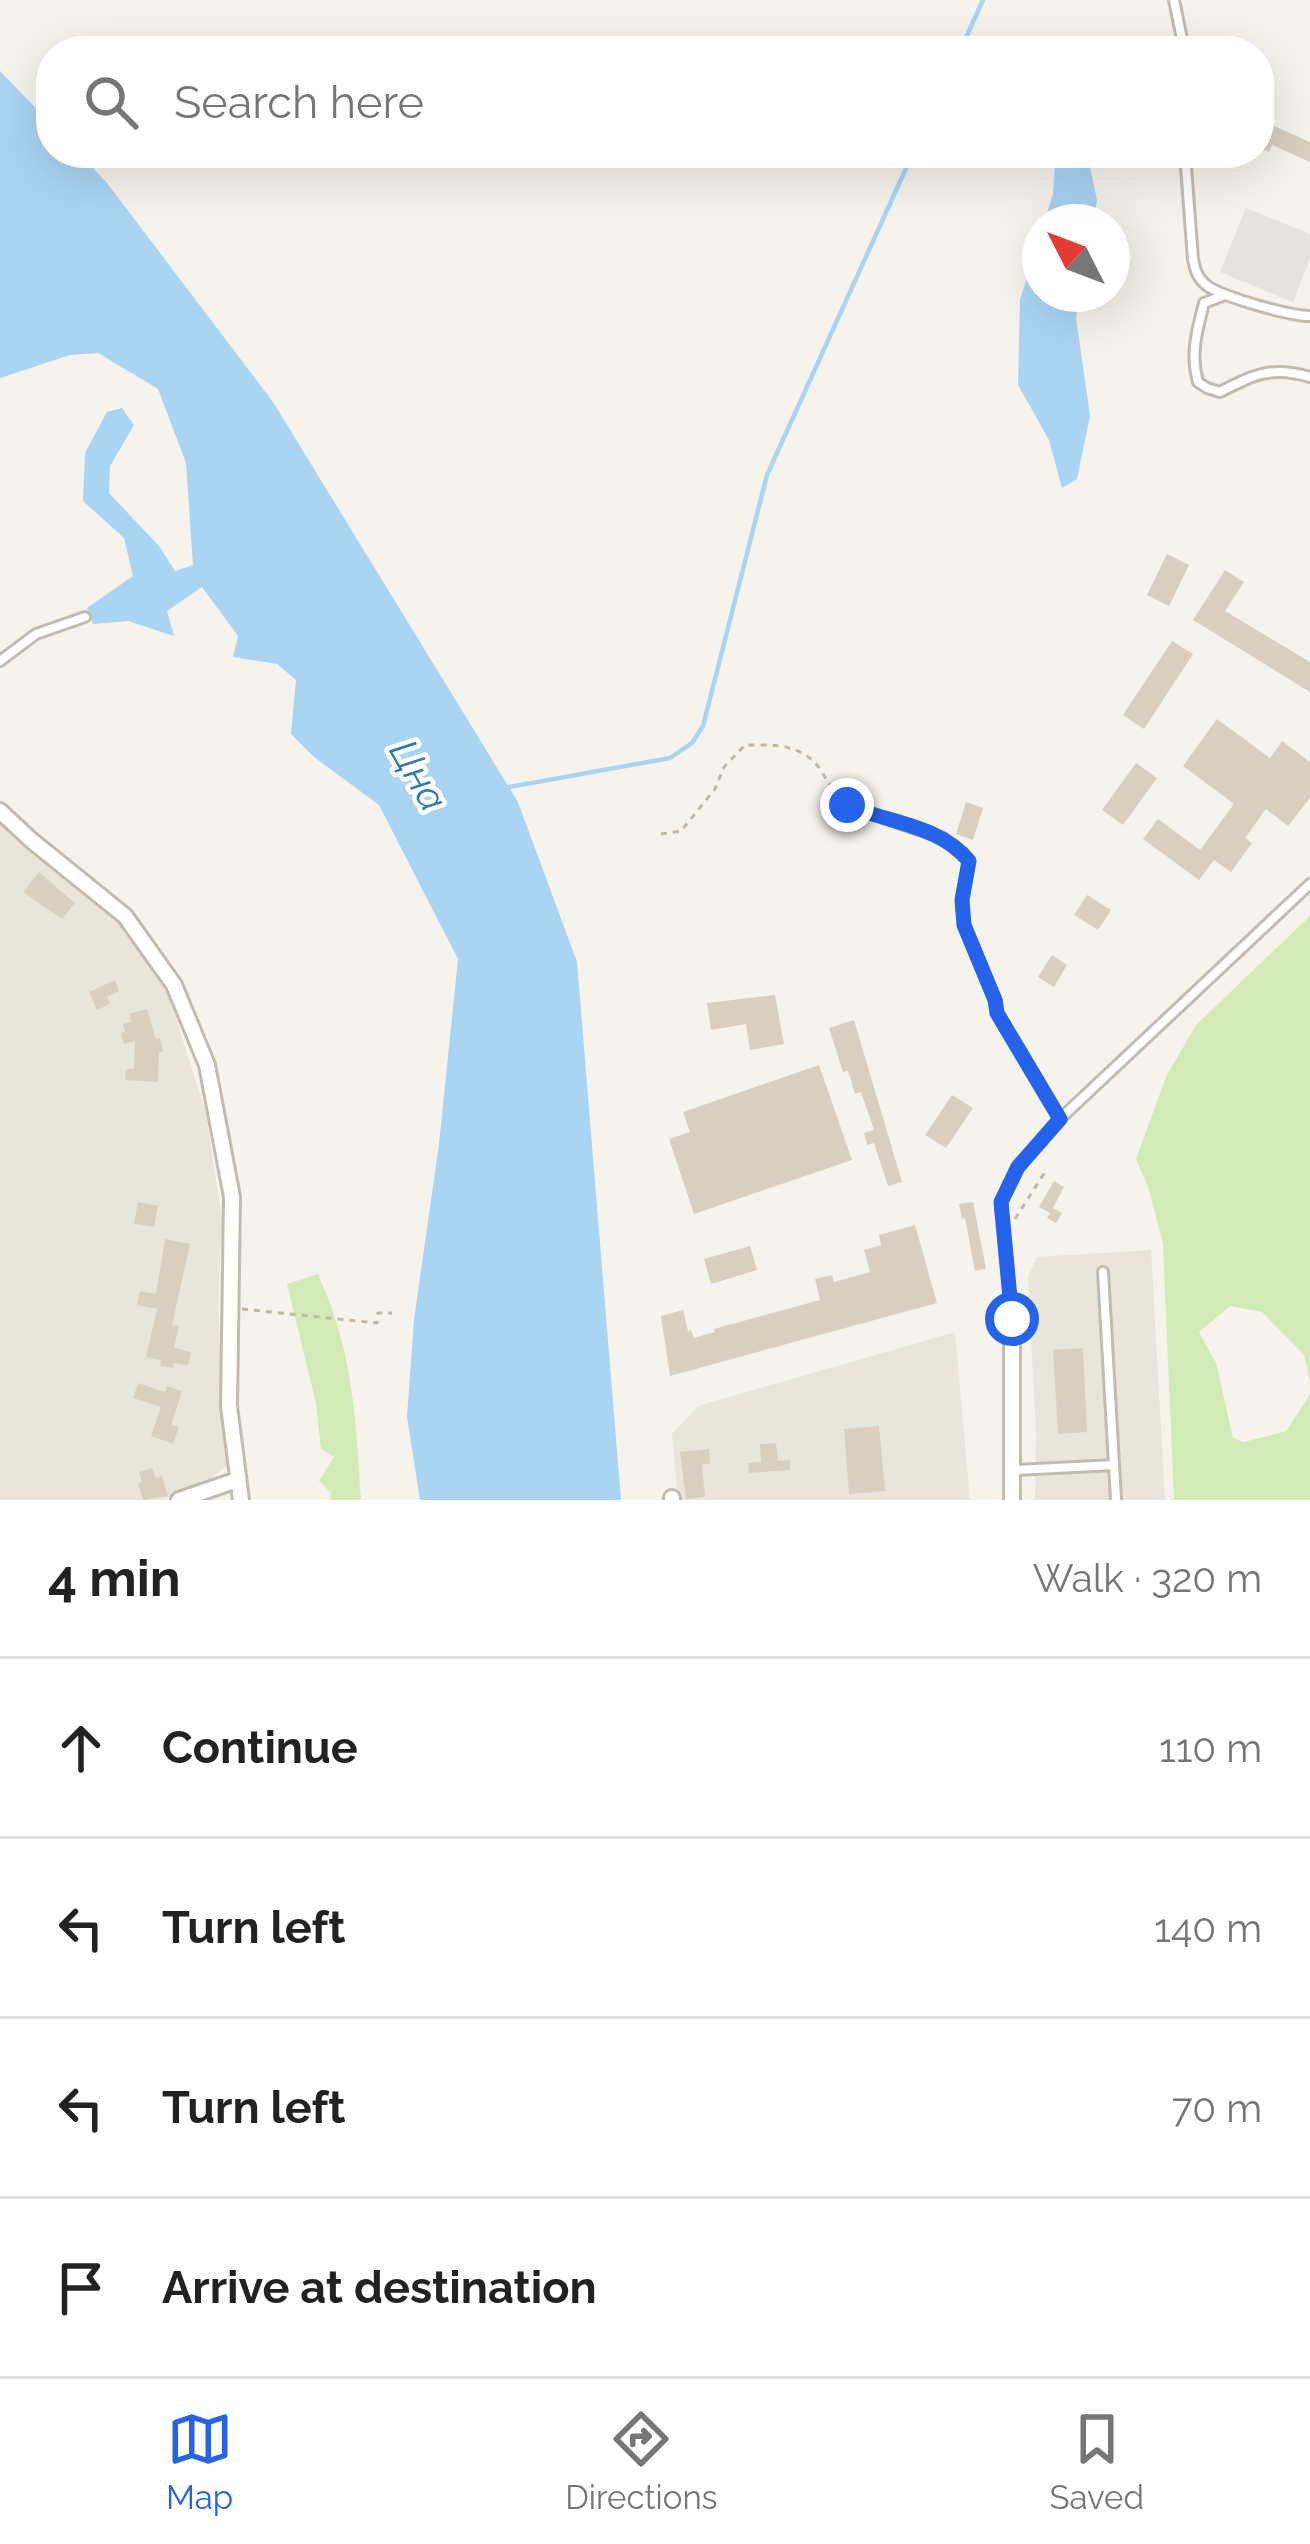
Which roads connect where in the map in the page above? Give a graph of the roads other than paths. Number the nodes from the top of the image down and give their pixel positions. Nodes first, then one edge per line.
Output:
1 (1174, 0) edge
2 (1181, 36) edge
3 (1186, 168) edge
4 (1227, 294) junction
5 (1310, 316) edge
6 (1310, 377) edge
7 (85, 617) dead end
8 (0, 661) edge
9 (0, 811) edge
10 (898, 823) road end
11 (1310, 884) edge
12 (1060, 1119) junction
13 (1103, 1272) dead end
14 (1012, 1319) joint
15 (1114, 1465) junction
16 (1011, 1470) junction
17 (237, 1480) junction
18 (179, 1500) edge
19 (241, 1500) edge
20 (1012, 1500) edge
21 (1115, 1500) edge

1 - 2 lane
3 - 4 lane
4 - 5 lane
4 - 6 lane
7 - 8 lane
9 - 17 street
10 - 12 lane
11 - 12 lane
12 - 14 lane
13 - 15 lane
14 - 16 street
15 - 16 lane
15 - 21 lane
16 - 20 street
17 - 18 street
17 - 19 street

